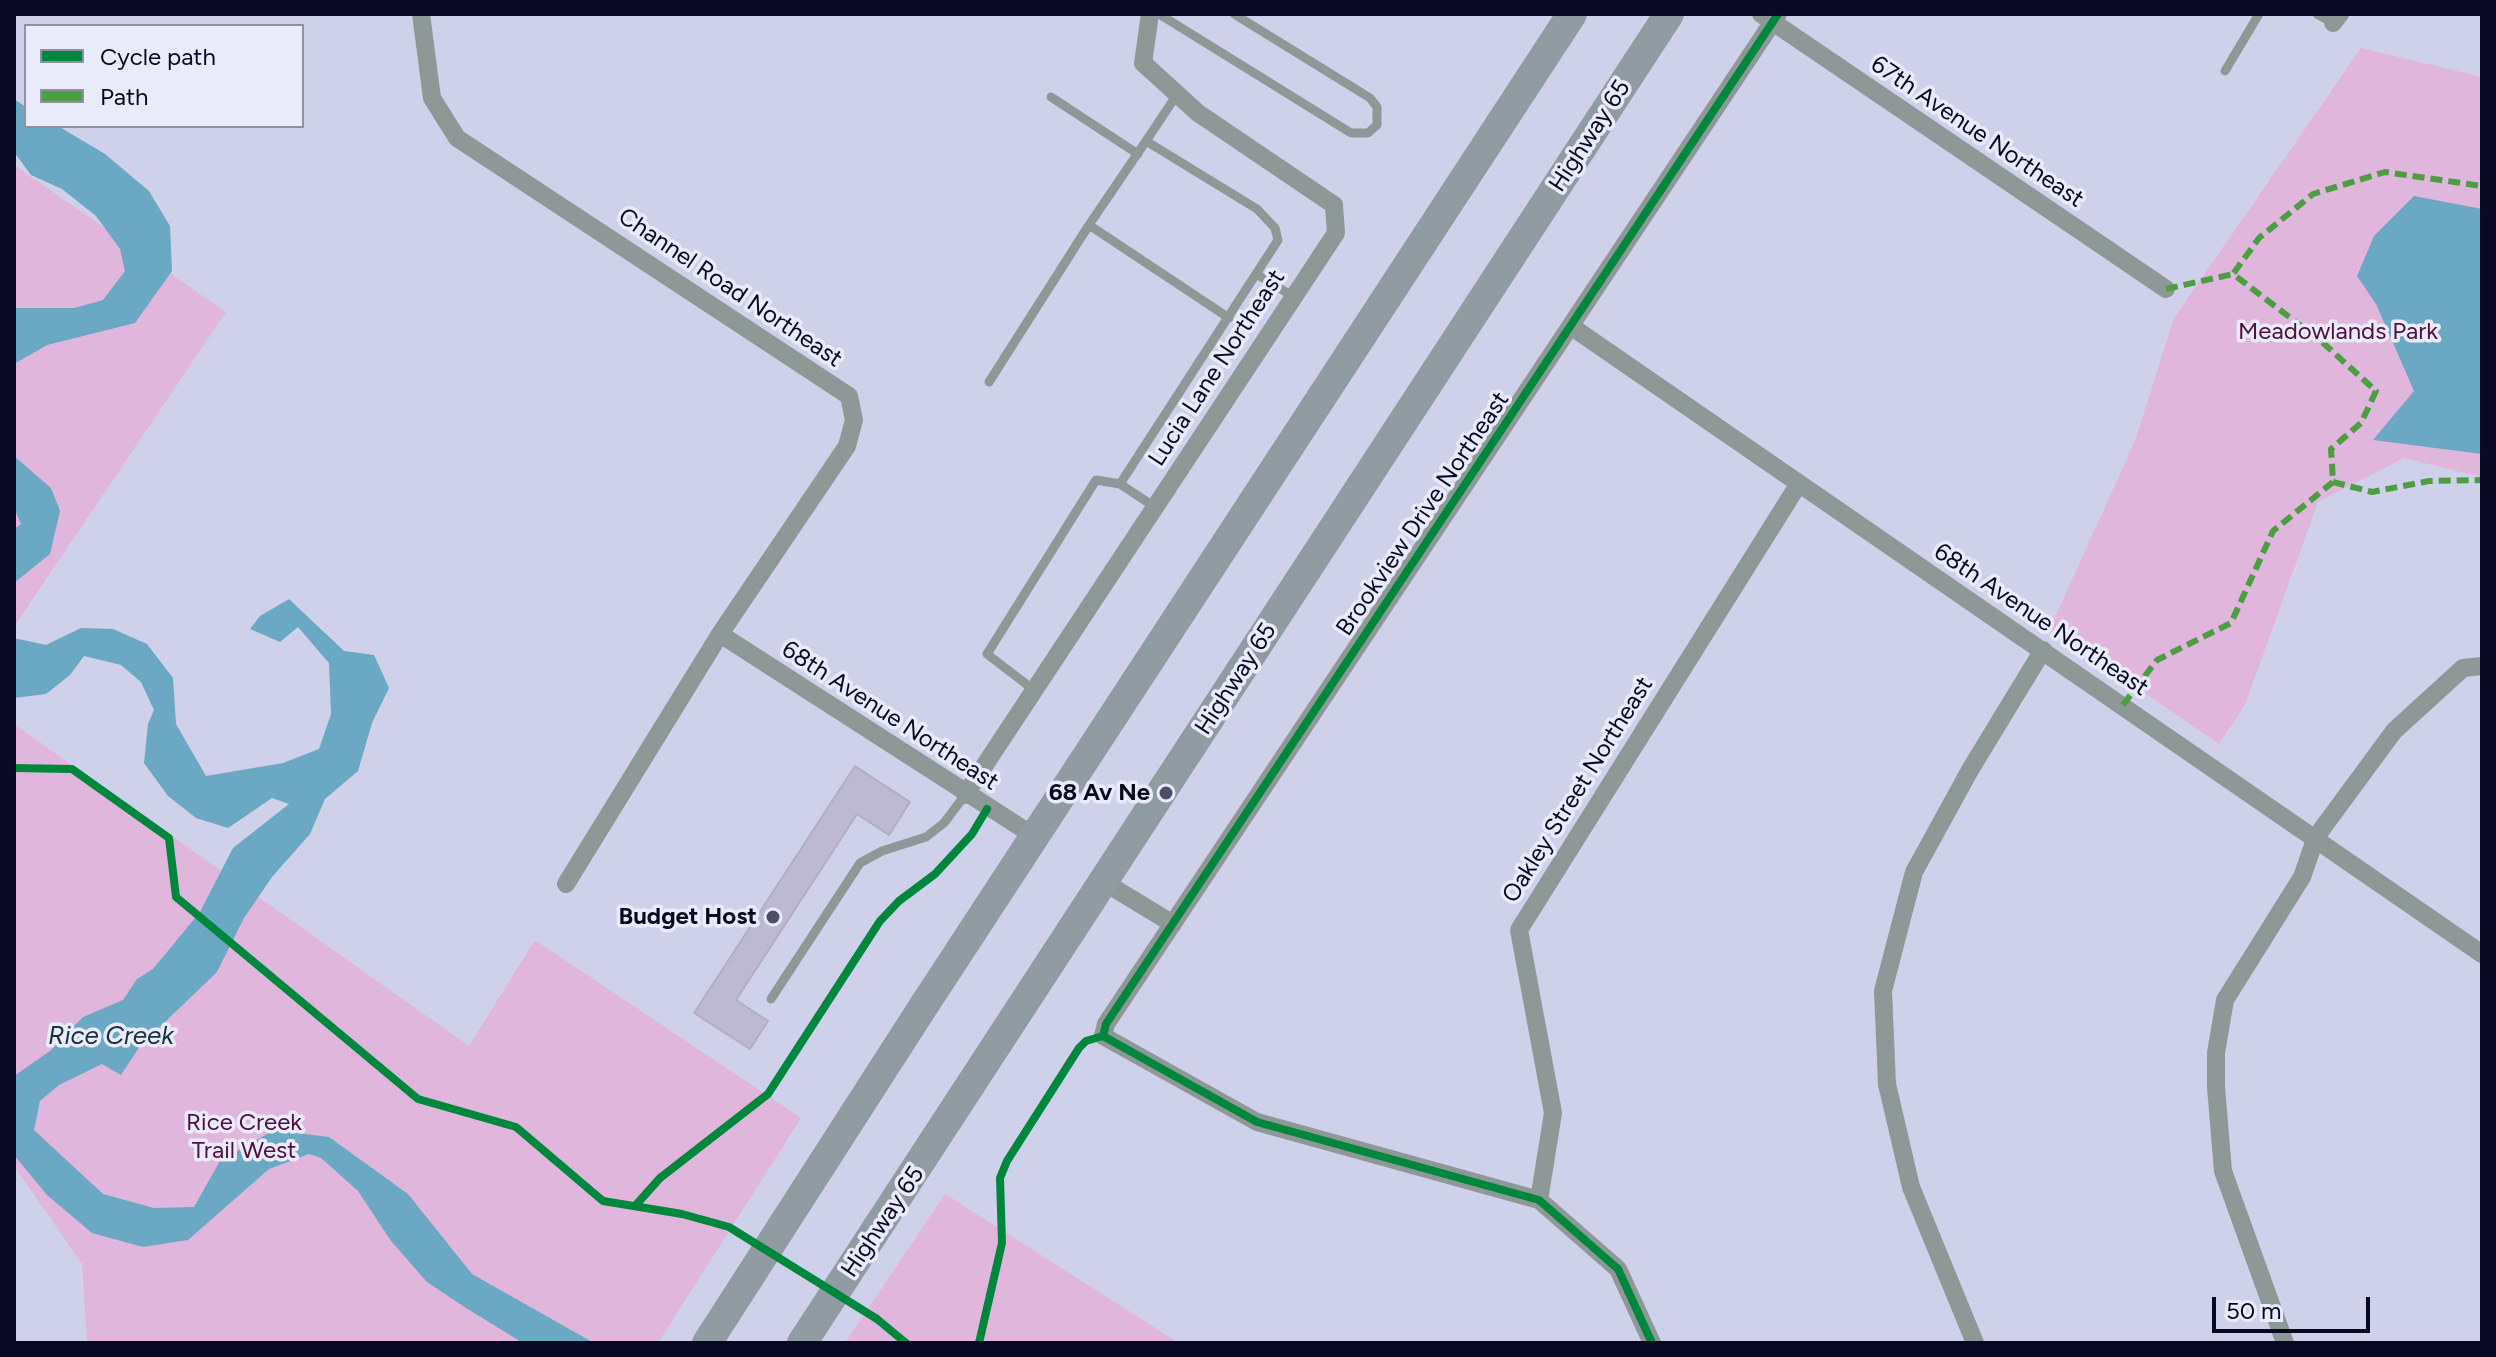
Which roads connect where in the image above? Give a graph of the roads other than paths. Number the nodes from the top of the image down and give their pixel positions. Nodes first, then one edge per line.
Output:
1 (421, 14) edge
2 (1150, 14) edge
3 (1159, 14) edge
4 (1234, 14) edge
5 (1572, 14) edge
6 (1669, 14) edge
7 (2259, 14) edge
8 (1770, 17) edge
9 (2225, 71) dead end
10 (1176, 96) junction
11 (1051, 97) dead end
12 (1146, 141) junction
13 (1138, 154) junction
14 (1089, 225) junction
15 (1258, 275) junction
16 (2166, 289) dead end
17 (1294, 297) junction
18 (1229, 318) junction
19 (1572, 327) junction
20 (989, 382) dead end
21 (1120, 484) junction
22 (1798, 485) junction
23 (1155, 507) junction
24 (720, 634) junction
25 (2043, 650) junction
26 (2482, 666) edge
27 (1034, 690) junction
28 (965, 795) junction
29 (1034, 836) junction
30 (2316, 837) junction
31 (1104, 882) junction
32 (566, 884) dead end
33 (1173, 924) junction
34 (2482, 954) edge
35 (771, 999) dead end
36 (1539, 1200) junction
37 (707, 1343) edge
38 (802, 1343) edge
39 (1652, 1343) edge
40 (1975, 1343) edge
41 (2285, 1343) edge

1 - 24 street, Channel Road Northeast
2 - 10 street, Lucia Lane Northeast
3 - 4 lane
5 - 29 highway
6 - 31 highway, Highway 65
7 - 9 lane
8 - 16 street, 67th Avenue Northeast
8 - 19 street, Brookview Drive Northeast
10 - 12 lane
10 - 17 street, Lucia Lane Northeast
11 - 13 lane
12 - 13 lane
12 - 15 lane
13 - 14 lane
14 - 18 lane
14 - 20 lane
15 - 17 lane
15 - 18 lane
17 - 23 street, Lucia Lane Northeast
18 - 21 lane
19 - 22 street, 68th Avenue Northeast
19 - 33 street, Brookview Drive Northeast
21 - 23 lane
21 - 27 lane
22 - 25 street, 68th Avenue Northeast
22 - 36 street, Oakley Street Northeast
23 - 27 street, Lucia Lane Northeast
24 - 28 street, 68th Avenue Northeast
24 - 32 street, Channel Road Northeast
25 - 30 street, 68th Avenue Northeast
25 - 40 street
26 - 30 street
27 - 28 street, Lucia Lane Northeast
28 - 29 street, 68th Avenue Northeast
28 - 35 lane
29 - 37 highway
30 - 34 street, 68th Avenue Northeast
30 - 41 street
31 - 33 street
31 - 38 highway, Highway 65
33 - 36 street, Brookview Drive Northeast
36 - 39 street

